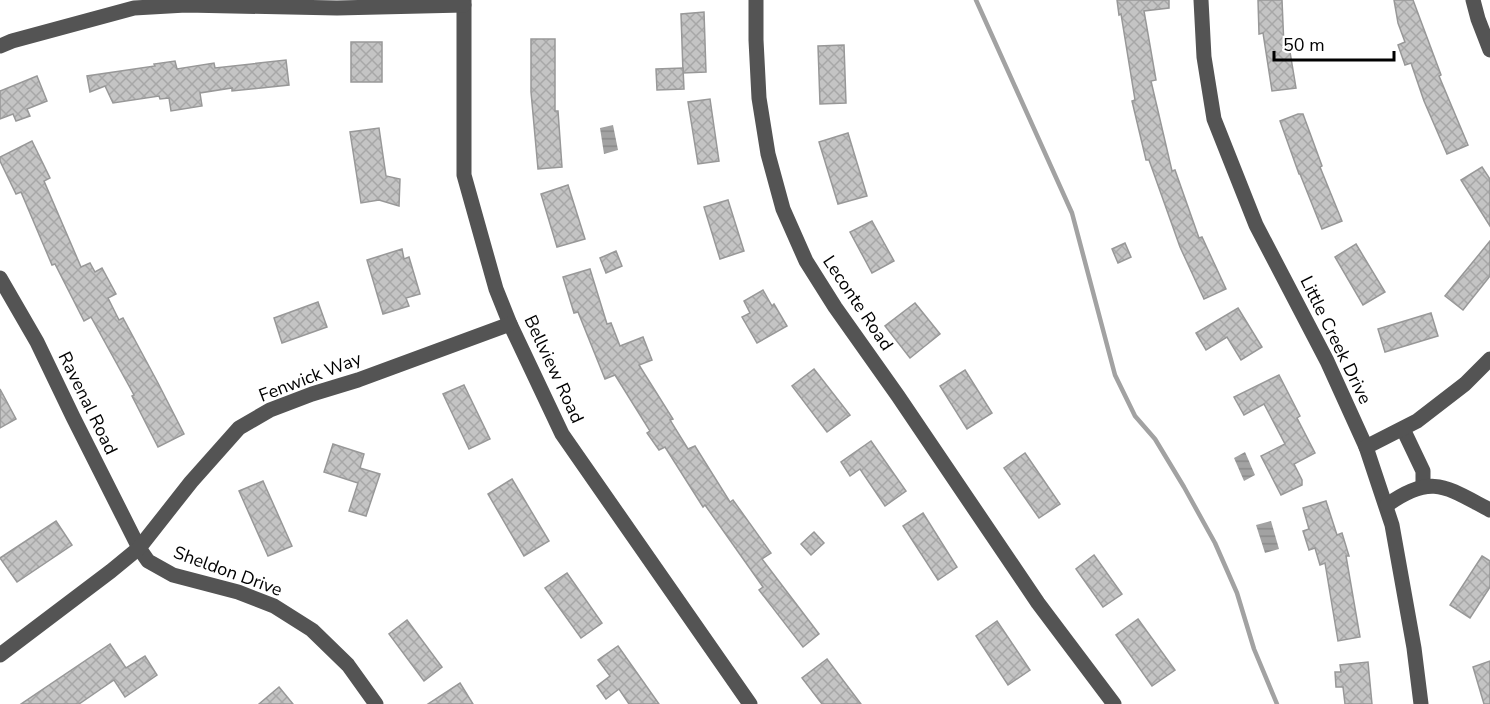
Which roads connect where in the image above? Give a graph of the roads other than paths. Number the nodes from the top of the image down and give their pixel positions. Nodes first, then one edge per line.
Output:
1 (756, 0) edge
2 (1201, 0) edge
3 (1473, 0) edge
4 (464, 2) edge
5 (0, 46) edge
6 (1490, 50) edge
7 (0, 278) edge
8 (510, 324) junction
9 (1490, 358) edge
10 (1404, 429) junction
11 (1366, 447) junction
12 (1423, 486) junction
13 (1387, 505) junction
14 (1490, 510) edge
15 (139, 548) junction
16 (0, 655) edge
17 (376, 704) edge
18 (750, 704) edge
19 (1114, 704) edge
20 (1421, 704) edge

1 - 19 street, Leconte Road
2 - 11 street, Little Creek Drive
3 - 6 street
4 - 5 street
4 - 8 street, Bellview Road
7 - 15 street, Ravenal Road
8 - 15 street, Fenwick Way
8 - 18 street, Bellview Road
9 - 10 street
10 - 11 street
10 - 12 street
11 - 13 street, Little Creek Drive
12 - 13 street
12 - 14 street
13 - 20 street, Little Creek Drive
15 - 16 street
15 - 17 street, Sheldon Drive

